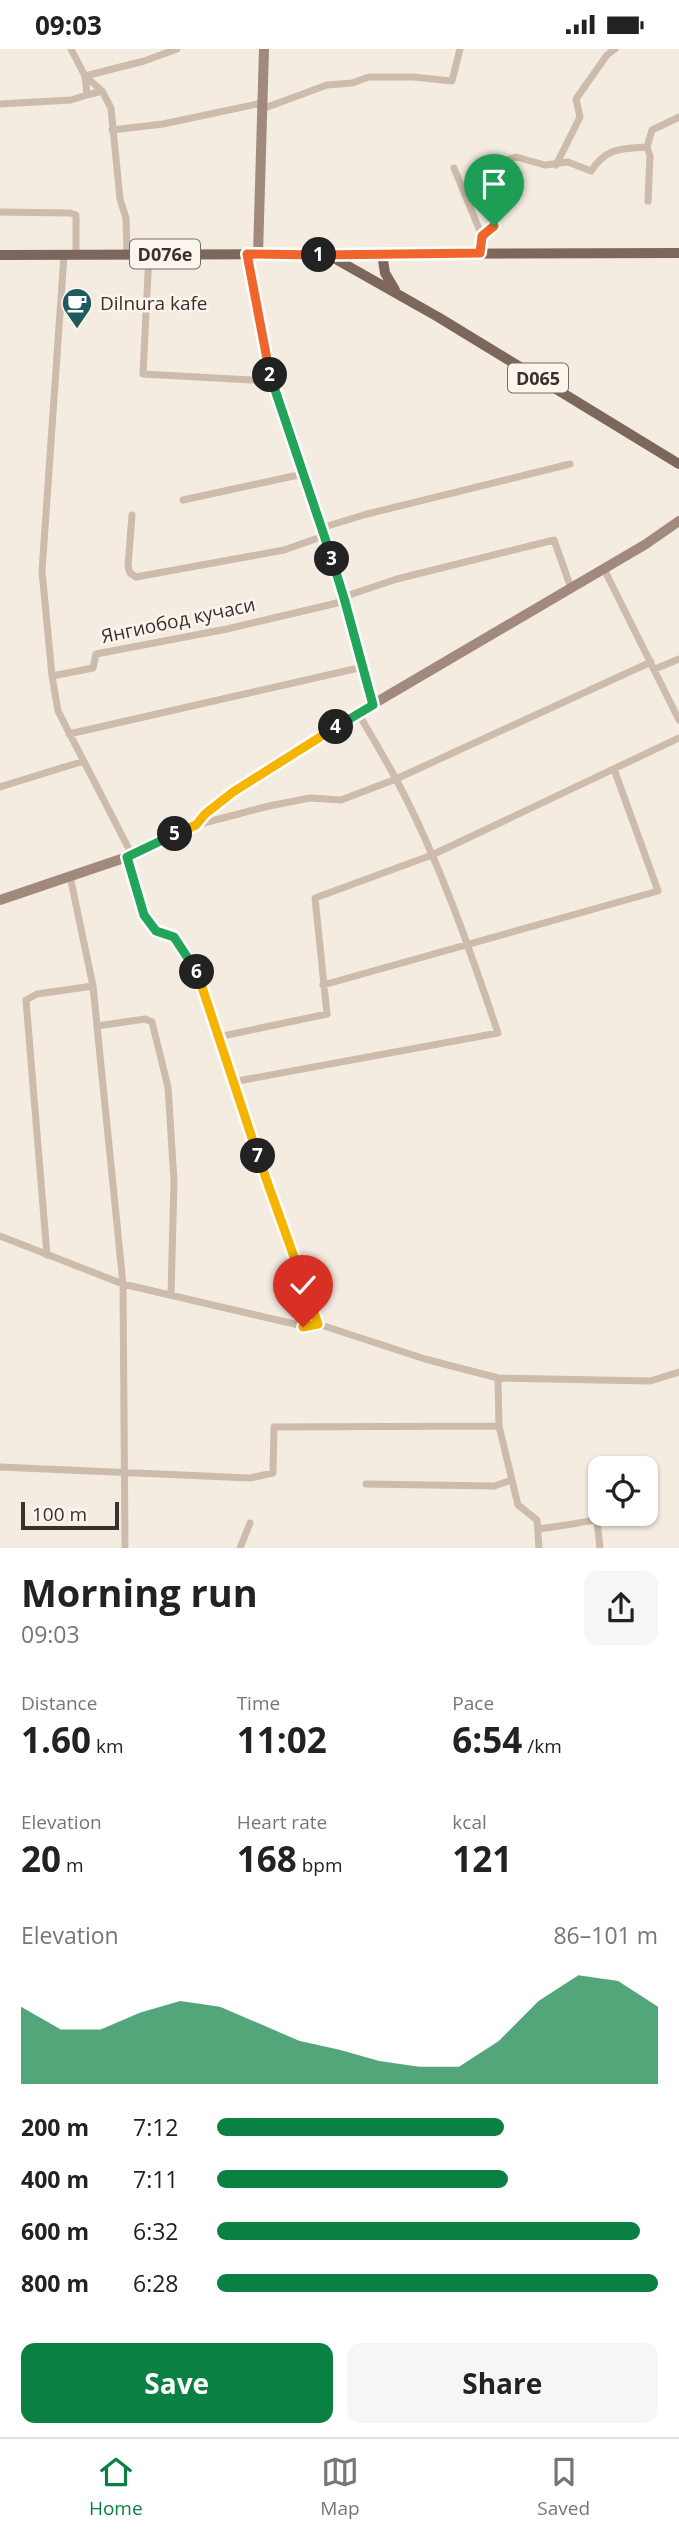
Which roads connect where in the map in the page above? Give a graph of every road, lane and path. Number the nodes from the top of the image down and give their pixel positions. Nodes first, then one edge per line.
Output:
1 (71, 49) edge
2 (177, 49) edge
3 (264, 49) edge
4 (460, 49) edge
5 (615, 49) edge
6 (85, 76) junction
7 (102, 90) junction
8 (87, 95) junction
9 (0, 104) edge
10 (262, 106) junction
11 (679, 117) edge
12 (112, 130) junction
13 (647, 146) junction
14 (556, 165) junction
15 (454, 168) dead end
16 (648, 201) dead end
17 (0, 212) edge
18 (482, 236) junction
19 (402, 253) junction
20 (480, 253) junction
21 (679, 253) edge
22 (127, 254) junction
23 (149, 254) junction
24 (253, 254) junction
25 (382, 254) junction
26 (0, 255) edge
27 (70, 255) junction
28 (330, 255) junction
29 (388, 278) junction
30 (397, 293) junction
31 (272, 381) junction
32 (570, 464) dead end
33 (679, 464) edge
34 (303, 474) junction
35 (183, 500) dead end
36 (132, 515) dead end
37 (679, 521) edge
38 (323, 532) junction
39 (604, 569) junction
40 (571, 588) junction
41 (344, 598) junction
42 (679, 659) edge
43 (653, 665) junction
44 (363, 667) junction
45 (52, 676) junction
46 (373, 705) junction
47 (358, 713) junction
48 (679, 720) edge
49 (69, 734) junction
50 (679, 738) edge
51 (84, 761) junction
52 (614, 769) junction
53 (396, 779) junction
54 (0, 787) edge
55 (196, 825) junction
56 (432, 855) junction
57 (129, 856) junction
58 (70, 876) junction
59 (0, 900) edge
60 (469, 946) junction
61 (323, 985) junction
62 (93, 986) junction
63 (97, 1026) junction
64 (218, 1037) junction
65 (232, 1082) junction
66 (0, 1236) edge
67 (47, 1255) junction
68 (123, 1284) junction
69 (172, 1295) junction
70 (318, 1324) junction
71 (679, 1372) edge
72 (498, 1378) junction
73 (499, 1426) junction
74 (0, 1467) edge
75 (123, 1472) junction
76 (512, 1480) junction
77 (366, 1484) dead end
78 (588, 1521) edge
79 (250, 1523) dead end
80 (598, 1526) edge
81 (538, 1529) junction
82 (125, 1548) edge
83 (240, 1548) edge
84 (539, 1548) edge
85 (600, 1548) edge

1 - 6 street
2 - 6 street
3 - 10 street
4 - 10 street
5 - 14 street
6 - 7 street
6 - 8 street
7 - 8 street
7 - 12 street
8 - 9 street
10 - 12 street
10 - 24 street
11 - 13 street
12 - 22 street
13 - 14 street
13 - 16 street
14 - 18 street
15 - 18 street
17 - 27 street
18 - 20 street
19 - 20 main road, D076e
19 - 25 main road, D076e
19 - 29 main road
20 - 21 main road, D076e
22 - 23 main road, D076e
22 - 27 main road, D076e
23 - 24 main road, D076e
23 - 31 street
24 - 28 main road, D076e
24 - 31 street
25 - 28 main road, D076e
25 - 29 main road, D065
26 - 27 main road, D076e
27 - 45 street
28 - 30 main road, D065
29 - 30 main road, D065
30 - 33 main road, D065
31 - 34 street
32 - 38 street
34 - 35 street
34 - 38 street
36 - 38 street
37 - 39 street
38 - 41 street
39 - 40 street
39 - 43 street
40 - 41 street, Янгиобод кучаси
40 - 46 street
41 - 44 street
41 - 45 street, Янгиобод кучаси
42 - 43 street
43 - 48 street
43 - 53 street
44 - 46 street
44 - 49 street
45 - 49 street
46 - 47 street
47 - 53 street
47 - 55 street
49 - 51 street
50 - 52 street
51 - 54 street
51 - 57 street
52 - 56 street
52 - 60 street
53 - 55 street
53 - 56 street
55 - 57 street
56 - 60 street
56 - 61 street
57 - 58 street
57 - 64 street
58 - 59 street
58 - 62 street
60 - 61 street
60 - 65 street
61 - 64 street
62 - 63 street
62 - 67 street
63 - 68 street
63 - 69 street
64 - 65 street
65 - 70 street
66 - 67 street
67 - 68 street
68 - 69 street
68 - 75 street
69 - 70 street
70 - 72 street
71 - 72 street
72 - 73 street
73 - 75 street
73 - 76 street
74 - 75 street
75 - 82 street
76 - 77 street
76 - 81 street
78 - 81 street
79 - 83 street
80 - 85 street
81 - 84 street

